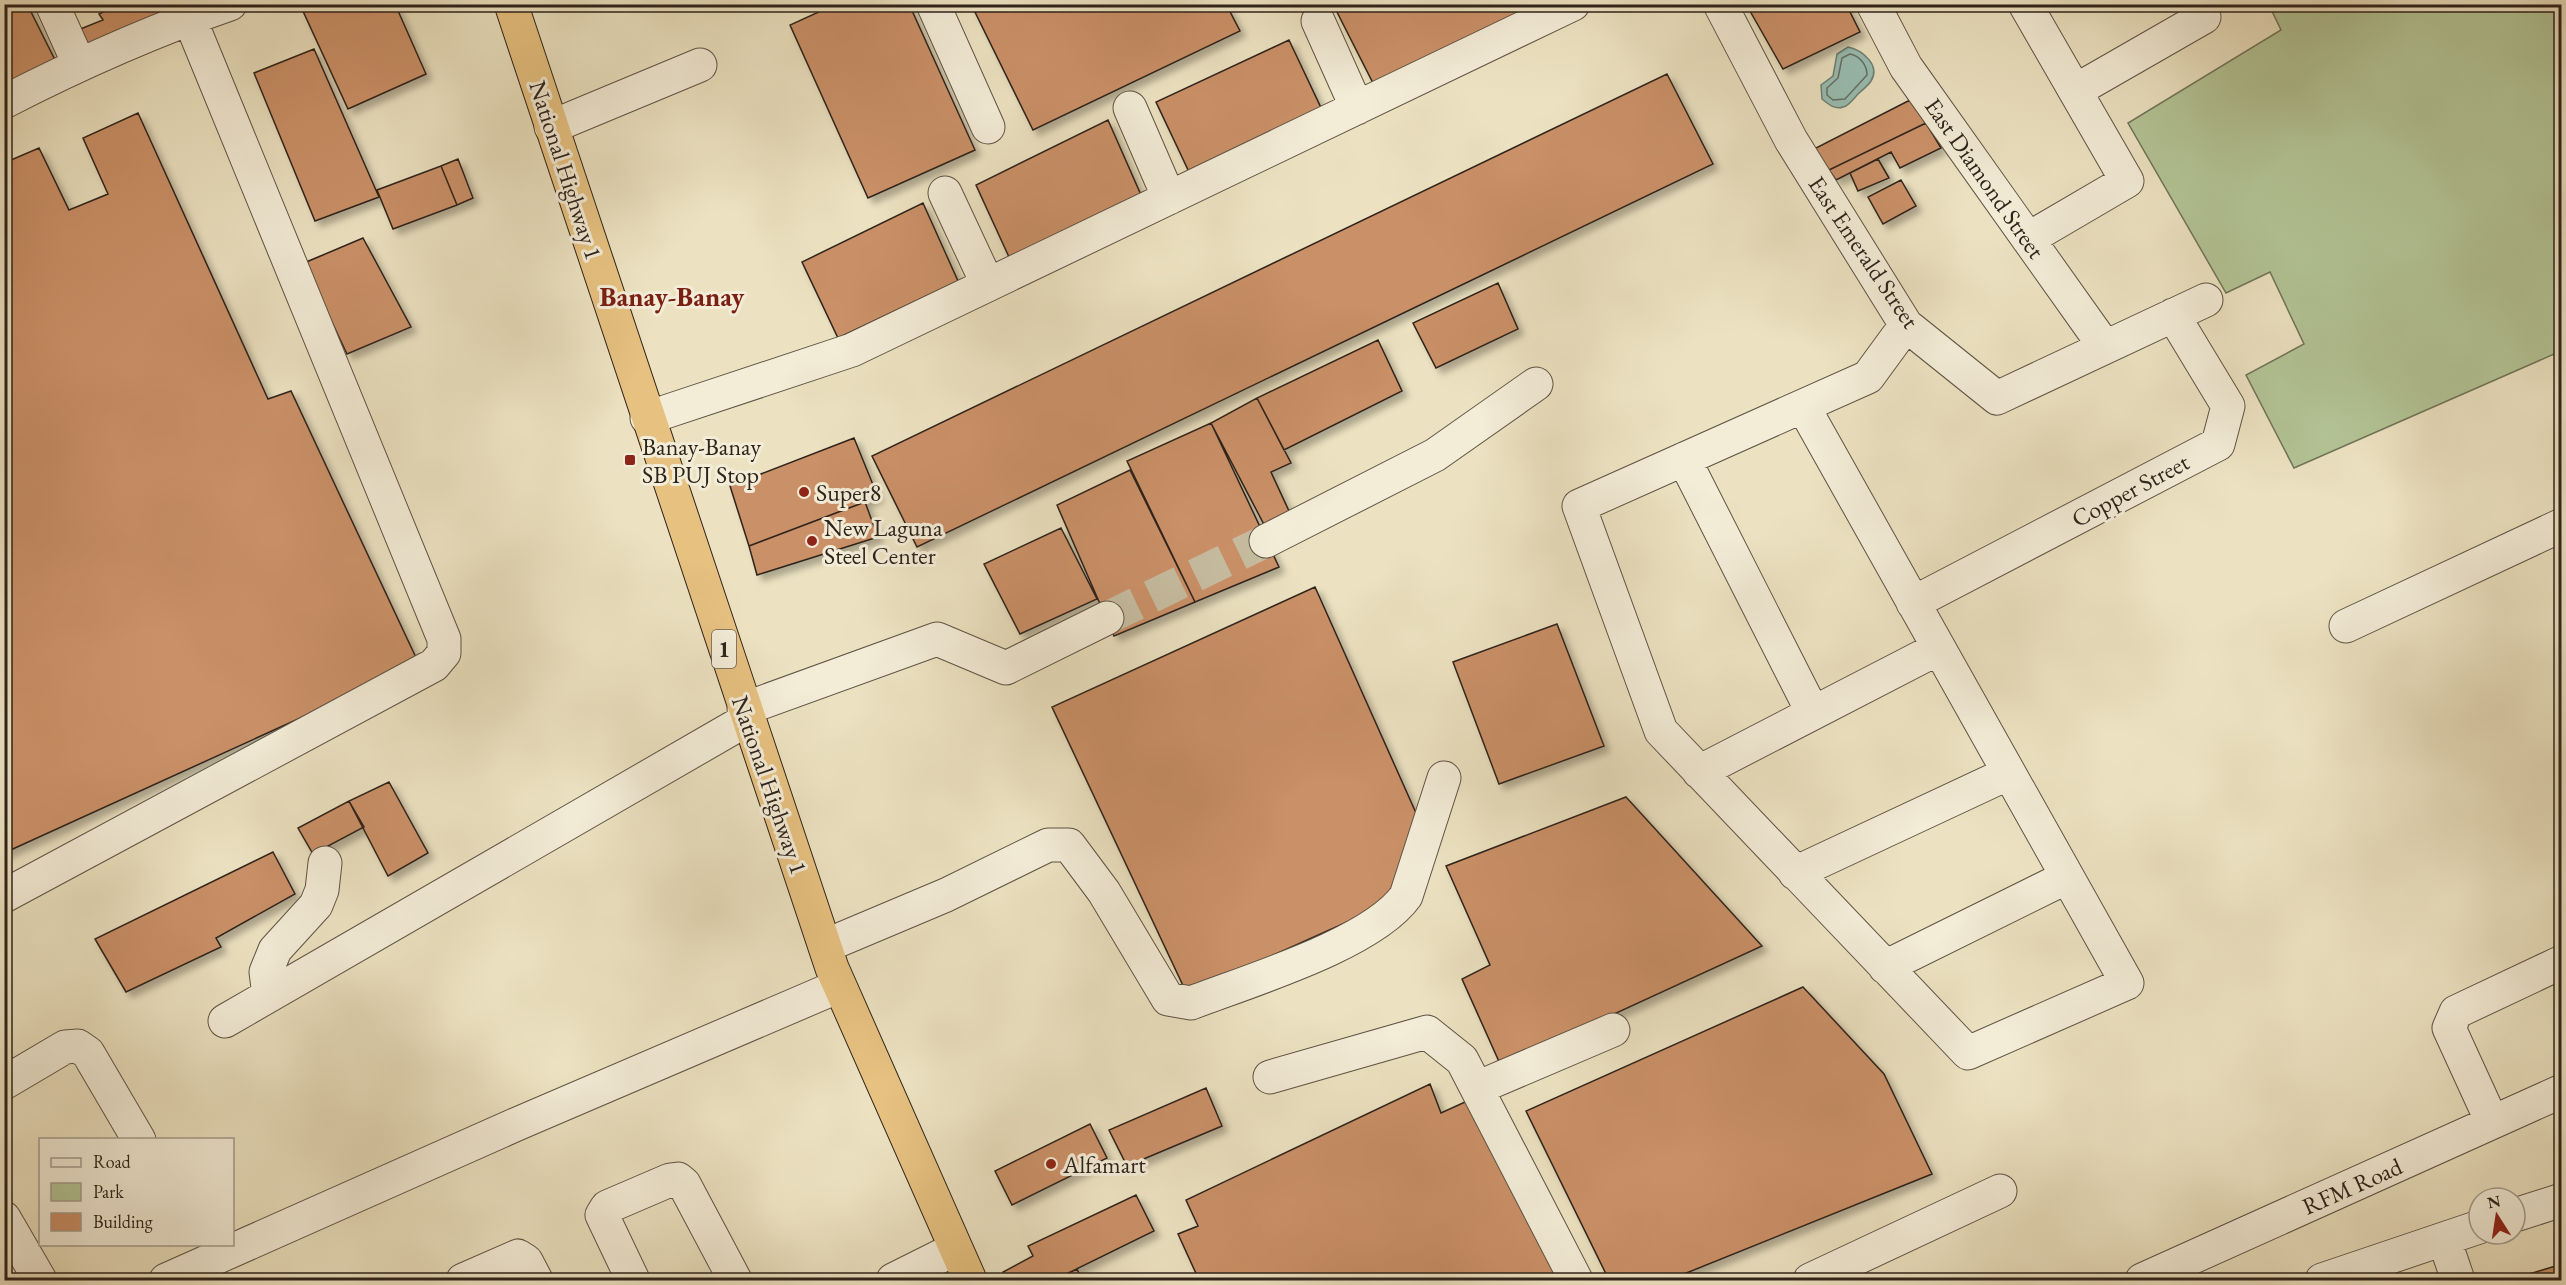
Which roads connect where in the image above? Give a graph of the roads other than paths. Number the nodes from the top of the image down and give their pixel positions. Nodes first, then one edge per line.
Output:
1 (52, 4) edge
2 (230, 4) edge
3 (511, 4) edge
4 (933, 4) edge
5 (1573, 4) edge
6 (1720, 4) edge
7 (1873, 4) edge
8 (2025, 4) edge
9 (2199, 4) edge
10 (189, 17) junction
11 (1318, 21) dead end
12 (79, 64) junction
13 (699, 65) dead end
14 (2075, 91) junction
15 (4, 102) edge
16 (1130, 108) dead end
17 (1357, 108) junction
18 (551, 127) junction
19 (988, 127) dead end
20 (945, 193) dead end
21 (1169, 198) junction
22 (2028, 239) junction
23 (988, 285) junction
24 (2206, 300) dead end
25 (2173, 315) junction
26 (1906, 325) junction
27 (2105, 347) junction
28 (1536, 384) dead end
29 (1803, 406) junction
30 (647, 418) junction
31 (1684, 459) junction
32 (2562, 525) edge
33 (1266, 541) tunnel mouth
34 (1913, 603) junction
35 (1107, 618) tunnel mouth
36 (2346, 626) dead end
37 (1939, 648) junction
38 (1814, 713) junction
39 (746, 714) junction
40 (1699, 772) junction
41 (2009, 773) junction
42 (1444, 778) dead end
43 (325, 864) dead end
44 (1795, 873) junction
45 (2067, 877) junction
46 (4, 896) edge
47 (825, 946) junction
48 (2562, 962) edge
49 (1885, 967) junction
50 (839, 986) junction
51 (269, 995) junction
52 (225, 1021) dead end
53 (1613, 1030) dead end
54 (1270, 1077) dead end
55 (4, 1083) edge
56 (1477, 1088) junction
57 (2562, 1091) edge
58 (2492, 1122) junction
59 (138, 1138) edge
60 (2000, 1191) dead end
61 (2560, 1205) edge
62 (2527, 1212) edge
63 (4, 1218) edge
64 (2467, 1231) edge
65 (2444, 1239) junction
66 (234, 1240) edge
67 (219, 1246) edge
68 (955, 1249) junction
69 (204, 1252) edge
70 (527, 1268) edge
71 (2333, 1279) edge
72 (40, 1281) edge
73 (166, 1281) edge
74 (463, 1281) edge
75 (633, 1281) edge
76 (735, 1281) edge
77 (893, 1281) edge
78 (970, 1281) edge
79 (1576, 1281) edge
80 (1810, 1281) edge
81 (2142, 1281) edge
82 (2458, 1281) edge

1 - 12 street
2 - 10 street
3 - 18 highway, National Highway 1 / 1
4 - 19 street
5 - 17 street
6 - 26 street, East Emerald Street
7 - 22 street, East Diamond Street
8 - 14 street
9 - 14 street
10 - 12 street
10 - 46 street
11 - 17 street
12 - 15 street
13 - 18 street
14 - 22 street
16 - 21 street
17 - 21 street
18 - 30 highway, National Highway 1 / 1
20 - 23 street
21 - 23 street
22 - 27 street, East Diamond Street
23 - 30 street
24 - 25 street, East Emerald Street
25 - 27 street, East Emerald Street
25 - 34 street, Copper Street
26 - 27 street, East Emerald Street
26 - 29 street
28 - 33 street
29 - 31 street
29 - 34 street
30 - 39 highway, National Highway 1 / 1
31 - 38 street
31 - 40 street
32 - 36 street
34 - 37 street
35 - 39 street
37 - 38 street
37 - 41 street
38 - 40 street
39 - 47 highway, National Highway 1 / 1
39 - 51 street
40 - 44 street
41 - 44 street
41 - 45 street
42 - 47 street
43 - 51 street
44 - 49 street
45 - 49 street
45 - 49 street
47 - 50 highway, National Highway 1 / 1
48 - 58 street
50 - 66 street
50 - 68 highway, National Highway 1 / 1
51 - 52 street
53 - 56 street
54 - 56 street
55 - 59 street
56 - 79 street
57 - 58 street, RFM Road
58 - 81 street, RFM Road
60 - 80 street
61 - 62 street
63 - 72 street
64 - 65 street
65 - 71 street
65 - 82 street
67 - 69 street
68 - 77 street
68 - 78 highway, National Highway 1 / 1
69 - 73 street
70 - 74 street
75 - 76 street

